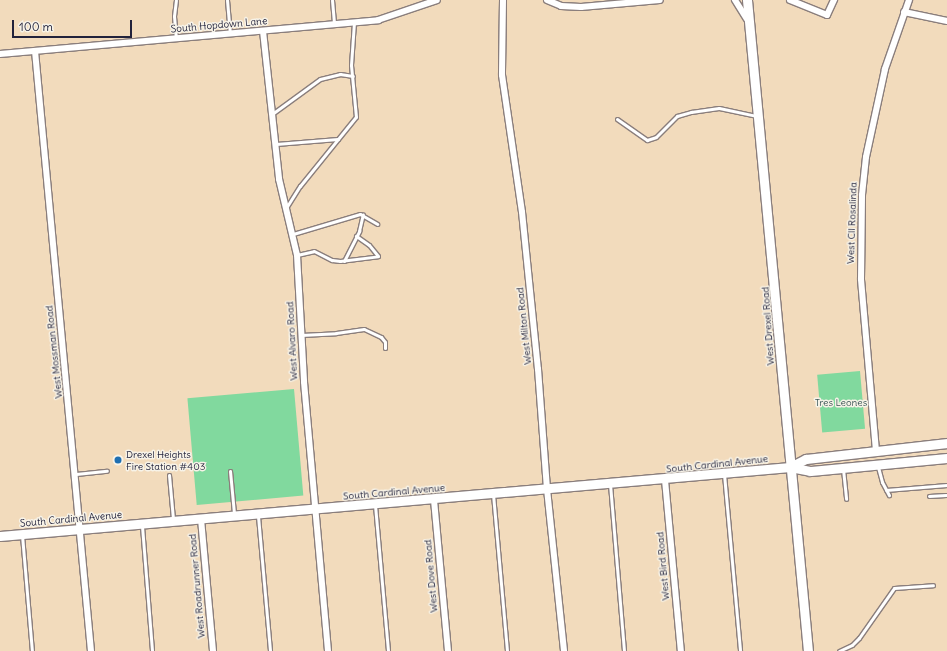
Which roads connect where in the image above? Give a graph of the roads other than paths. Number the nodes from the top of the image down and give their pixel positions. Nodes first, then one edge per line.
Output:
1 (176, 0) edge
2 (227, 0) edge
3 (332, 0) edge
4 (437, 0) edge
5 (503, 0) edge
6 (547, 0) edge
7 (660, 0) edge
8 (735, 0) edge
9 (747, 0) edge
10 (790, 0) edge
11 (834, 0) edge
12 (909, 0) edge
13 (904, 12) junction
14 (947, 21) edge
15 (354, 22) junction
16 (334, 24) junction
17 (750, 26) junction
18 (263, 31) junction
19 (230, 34) junction
20 (176, 39) junction
21 (35, 51) junction
22 (0, 54) edge
23 (353, 76) junction
24 (272, 114) junction
25 (759, 117) junction
26 (617, 119) dead end
27 (338, 139) junction
28 (275, 145) junction
29 (286, 208) junction
30 (363, 214) junction
31 (377, 224) dead end
32 (293, 234) junction
33 (356, 236) junction
34 (297, 255) junction
35 (344, 261) junction
36 (301, 335) junction
37 (385, 348) dead end
38 (947, 443) edge
39 (926, 446) junction
40 (876, 451) junction
41 (947, 458) edge
42 (926, 460) junction
43 (878, 465) junction
44 (790, 467) junction
45 (842, 468) junction
46 (107, 471) dead end
47 (230, 471) dead end
48 (76, 474) junction
49 (169, 474) dead end
50 (724, 474) junction
51 (664, 480) junction
52 (610, 484) junction
53 (947, 485) edge
54 (547, 489) junction
55 (886, 490) junction
56 (493, 494) junction
57 (888, 495) dead end
58 (946, 495) dead end
59 (929, 496) dead end
60 (846, 499) dead end
61 (434, 500) junction
62 (374, 504) junction
63 (315, 509) junction
64 (258, 514) junction
65 (235, 516) junction
66 (201, 519) junction
67 (173, 521) junction
68 (142, 524) junction
69 (81, 529) junction
70 (22, 534) junction
71 (0, 536) edge
72 (933, 585) dead end
73 (32, 651) edge
74 (91, 651) edge
75 (152, 651) edge
76 (213, 651) edge
77 (270, 651) edge
78 (328, 651) edge
79 (388, 651) edge
80 (448, 651) edge
81 (507, 651) edge
82 (564, 651) edge
83 (624, 651) edge
84 (681, 651) edge
85 (740, 651) edge
86 (808, 651) edge
87 (839, 651) edge

1 - 20 lane
2 - 19 lane
3 - 16 lane
4 - 15 street, South Hopdown Lane
5 - 54 street, West Milton Road
6 - 7 street
8 - 17 street
9 - 17 main road, West Drexel Road
10 - 11 street
12 - 13 street, West Cll Rosalinda
13 - 14 street
13 - 40 street, West Cll Rosalinda
15 - 16 street, South Hopdown Lane
15 - 23 lane
16 - 18 street, South Hopdown Lane
17 - 25 main road, West Drexel Road
18 - 19 street, South Hopdown Lane
18 - 24 street, West Alvaro Road
19 - 20 street, South Hopdown Lane
20 - 21 street, South Hopdown Lane
21 - 22 street, South Hopdown Lane
21 - 48 street, West Mossman Road
23 - 24 lane
23 - 27 lane
24 - 28 street, West Alvaro Road
25 - 26 lane
25 - 44 main road, West Drexel Road
27 - 28 lane
27 - 29 lane
28 - 29 street, West Alvaro Road
29 - 32 street, West Alvaro Road
30 - 31 lane
30 - 32 lane
30 - 33 lane
32 - 34 street, West Alvaro Road
33 - 35 lane
33 - 35 lane
34 - 35 lane
34 - 36 street, West Alvaro Road
36 - 37 lane
36 - 63 street, West Alvaro Road
38 - 39 main road, South Cardinal Avenue
39 - 40 main road, South Cardinal Avenue
39 - 42 lane
40 - 44 main road, South Cardinal Avenue
41 - 42 main road, South Cardinal Avenue
42 - 43 main road, South Cardinal Avenue
43 - 45 main road, South Cardinal Avenue
43 - 55 lane
44 - 45 main road, South Cardinal Avenue
44 - 50 main road, South Cardinal Avenue
44 - 86 main road, West Drexel Road
45 - 60 lane
46 - 48 lane
47 - 65 lane
48 - 69 street, West Mossman Road
49 - 67 lane
50 - 51 main road, South Cardinal Avenue
50 - 85 lane
51 - 52 main road, South Cardinal Avenue
51 - 84 street, West Bird Road
52 - 54 main road, South Cardinal Avenue
52 - 83 lane
53 - 55 lane
54 - 56 main road, South Cardinal Avenue
54 - 82 street, West Milton Road
55 - 57 lane
56 - 61 main road, South Cardinal Avenue
56 - 81 lane
58 - 59 lane
61 - 62 main road, South Cardinal Avenue
61 - 80 street, West Dove Road
62 - 63 main road, South Cardinal Avenue
62 - 79 lane
63 - 64 main road, South Cardinal Avenue
63 - 78 street, West Alvaro Road
64 - 65 main road, South Cardinal Avenue
64 - 77 lane
65 - 66 main road, South Cardinal Avenue
66 - 67 main road, South Cardinal Avenue
66 - 76 street, West Roadrunner Road
67 - 68 main road, South Cardinal Avenue
68 - 69 main road, South Cardinal Avenue
68 - 75 lane
69 - 70 main road, South Cardinal Avenue
69 - 74 street, West Mossman Road
70 - 71 main road, South Cardinal Avenue
70 - 73 lane
72 - 87 lane

